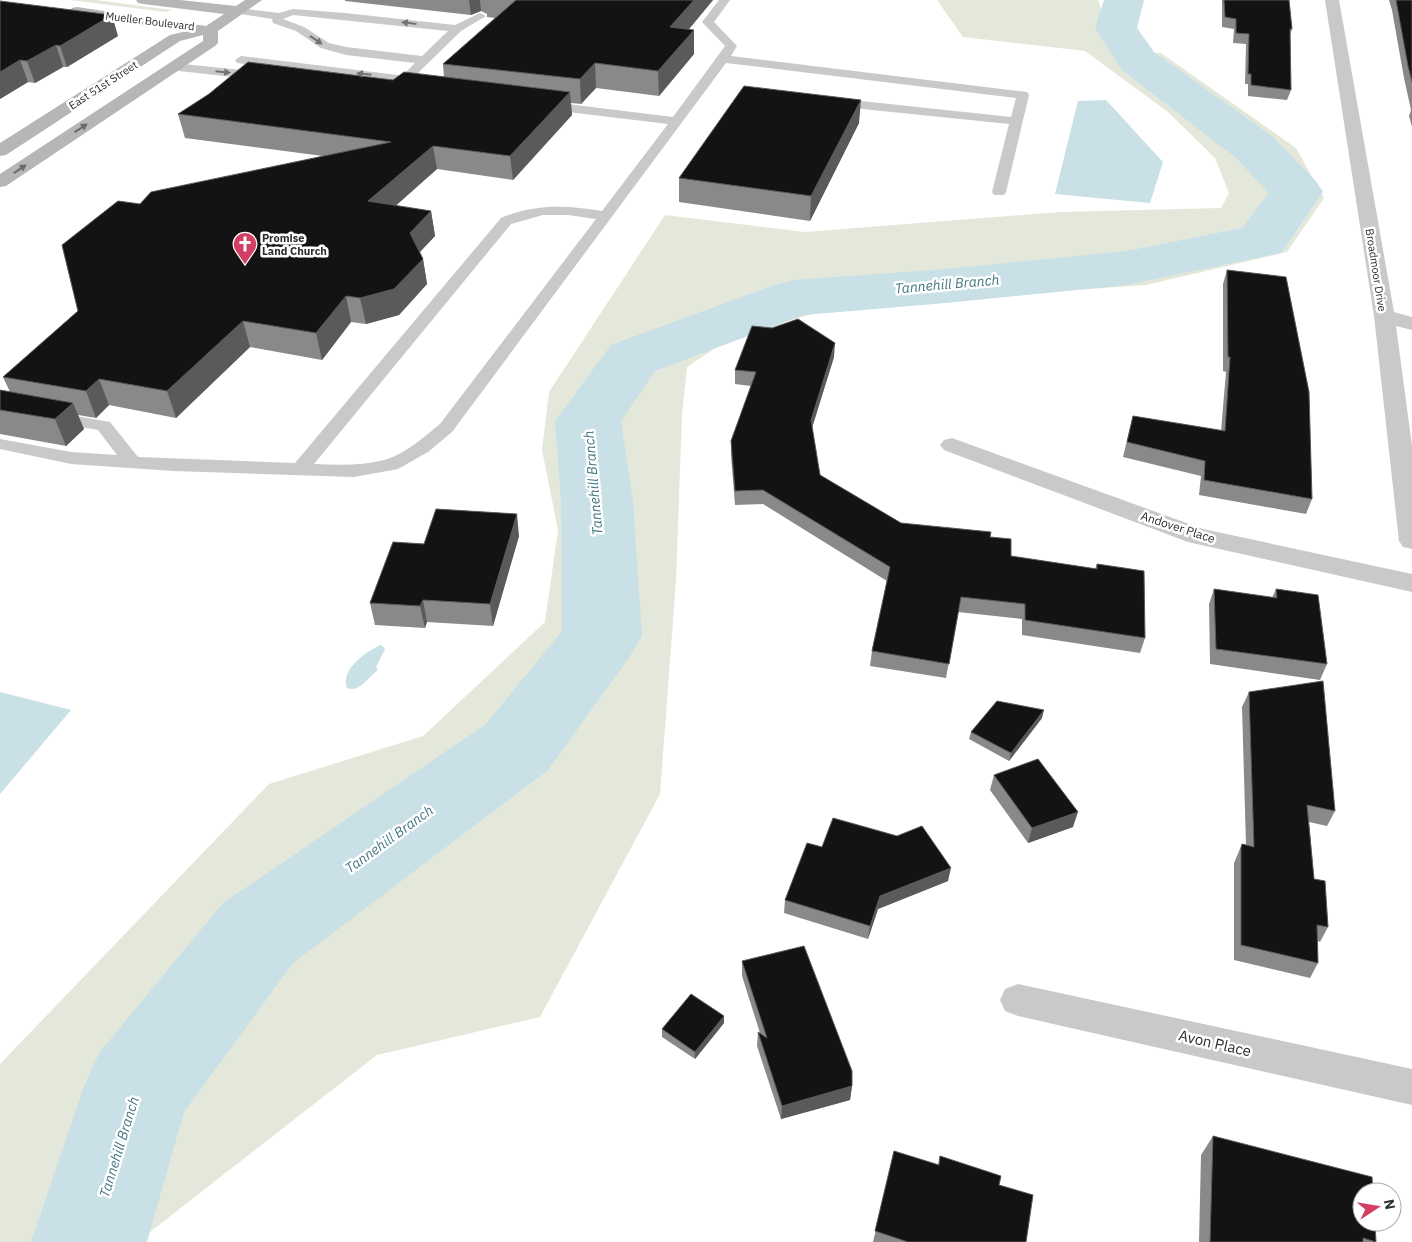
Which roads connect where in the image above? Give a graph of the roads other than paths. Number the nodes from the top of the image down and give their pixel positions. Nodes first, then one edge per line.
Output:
1 (143, 0) edge
2 (255, 0) edge
3 (725, 0) edge
4 (1332, 0) edge
5 (67, 10) edge
6 (239, 11) junction
7 (279, 16) junction
8 (480, 16) dead end
9 (211, 29) junction
10 (457, 29) junction
11 (225, 58) dead end
12 (723, 59) junction
13 (423, 60) junction
14 (174, 67) junction
15 (270, 77) edge
16 (882, 78) junction
17 (412, 80) junction
18 (365, 88) edge
19 (444, 94) edge
20 (820, 100) edge
21 (532, 104) edge
22 (866, 105) junction
23 (677, 121) junction
24 (1017, 121) junction
25 (0, 151) edge
26 (0, 182) edge
27 (999, 192) dead end
28 (606, 216) junction
29 (1384, 316) junction
30 (1412, 324) edge
31 (0, 408) edge
32 (0, 444) edge
33 (952, 445) dead end
34 (132, 462) junction
35 (298, 470) junction
36 (1412, 541) edge
37 (1412, 583) edge
38 (1018, 1000) dead end
39 (1412, 1087) edge

1 - 6 main road, Mueller Boulevard
2 - 6 main road, East 51st Street
3 - 12 lane
4 - 29 street, Broadmoor Drive
5 - 9 main road, Mueller Boulevard
6 - 7 lane
6 - 9 main road, East 51st Street
10 -> 7 lane
7 -> 13 lane
8 - 10 lane
9 - 14 main road, East 51st Street
9 - 25 main road, East 51st Street
10 - 13 lane
17 -> 11 lane
12 - 16 lane
12 - 23 lane
13 - 17 lane
14 -> 15 lane
26 -> 14 main road, East 51st Street
16 - 22 lane
16 - 24 lane
17 - 18 lane
17 - 19 lane
20 - 22 lane
21 - 23 lane
22 - 24 lane
23 - 28 lane
24 - 27 lane
28 - 35 lane
28 - 35 lane
29 - 30 street
29 - 36 street, Broadmoor Drive
31 - 34 lane
32 - 34 lane
33 - 37 street, Andover Place
34 - 35 lane
38 - 39 street, Avon Place

